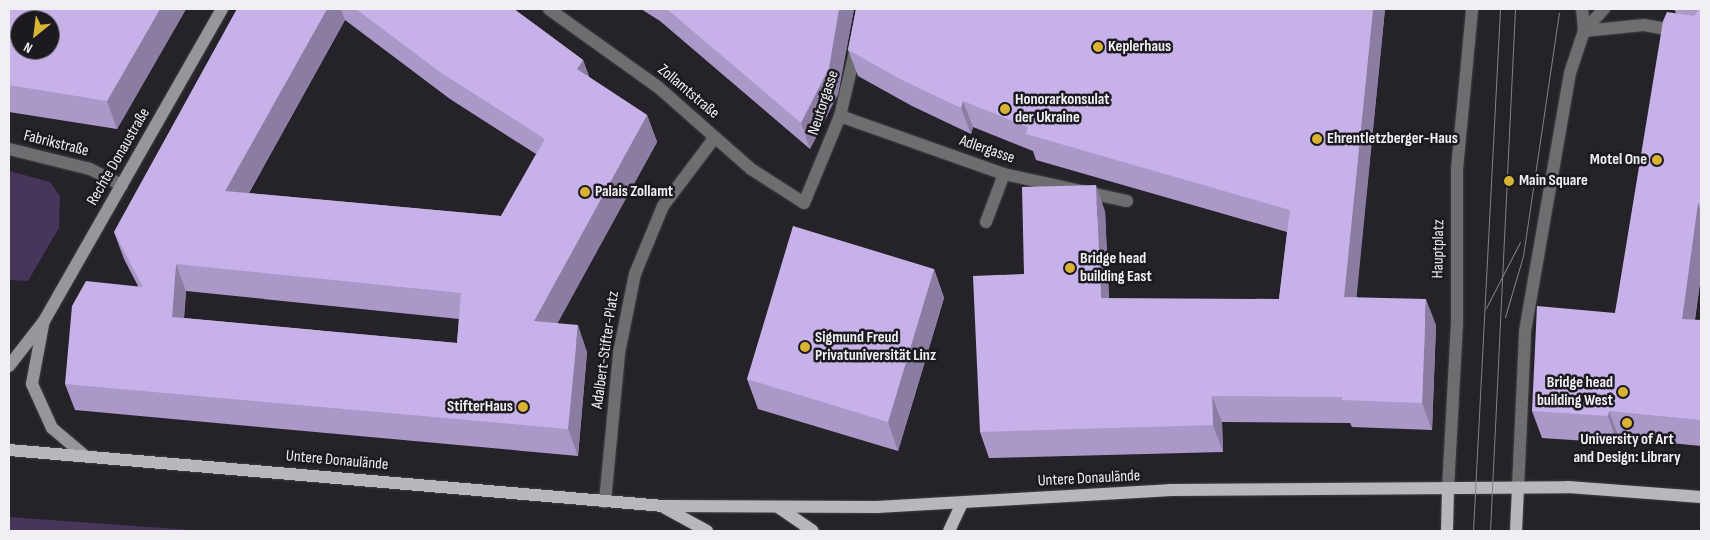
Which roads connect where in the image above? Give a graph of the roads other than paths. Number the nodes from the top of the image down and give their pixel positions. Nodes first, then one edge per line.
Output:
1 (222, 9) edge
2 (549, 9) edge
3 (1472, 9) edge
4 (1582, 9) edge
5 (1604, 9) edge
6 (1584, 31) junction
7 (858, 34) edge
8 (1701, 35) edge
9 (840, 116) junction
10 (715, 137) junction
11 (9, 149) edge
12 (1004, 174) junction
13 (122, 185) junction
14 (1126, 200) dead end
15 (804, 203) joint
16 (986, 222) dead end
17 (44, 321) junction
18 (9, 366) edge
19 (9, 450) edge
20 (84, 455) junction
21 (1518, 488) junction
22 (1448, 489) junction
23 (1701, 497) edge
24 (605, 502) junction
25 (962, 503) junction
26 (663, 506) junction
27 (778, 507) junction
28 (707, 531) edge
29 (813, 531) edge
30 (949, 531) edge
31 (1447, 531) edge
32 (1516, 531) edge

1 - 13 main road, Rechte Donaustraße
2 - 10 street, Zollamtstraße
3 - 22 street, Hauptplatz
4 - 6 street
5 - 6 street
6 - 8 street
6 - 21 street
7 - 9 street, Neutorgasse
9 - 12 street, Adlergasse
9 - 15 street, Neutorgasse
10 - 15 street, Zollamtstraße
10 - 24 street, Adalbert-Stifter-Platz
11 - 13 street, Fabrikstraße
12 - 14 street, Adlergasse
12 - 16 street
13 - 17 main road, Rechte Donaustraße
17 - 18 main road, Rechte Donaustraße
17 - 20 main road, Rechte Donaustraße
19 - 20 main road, Untere Donaulände
20 - 24 main road, Untere Donaulände
21 - 22 main road, Untere Donaulände
21 - 23 main road, Untere Donaulände
21 - 32 main road
22 - 25 main road, Untere Donaulände
22 - 31 main road
24 - 26 main road, Untere Donaulände
25 - 27 main road, Untere Donaulände
25 - 30 main road
26 - 27 main road, Untere Donaulände
26 - 28 main road, Untere Donaulände
27 - 29 main road

